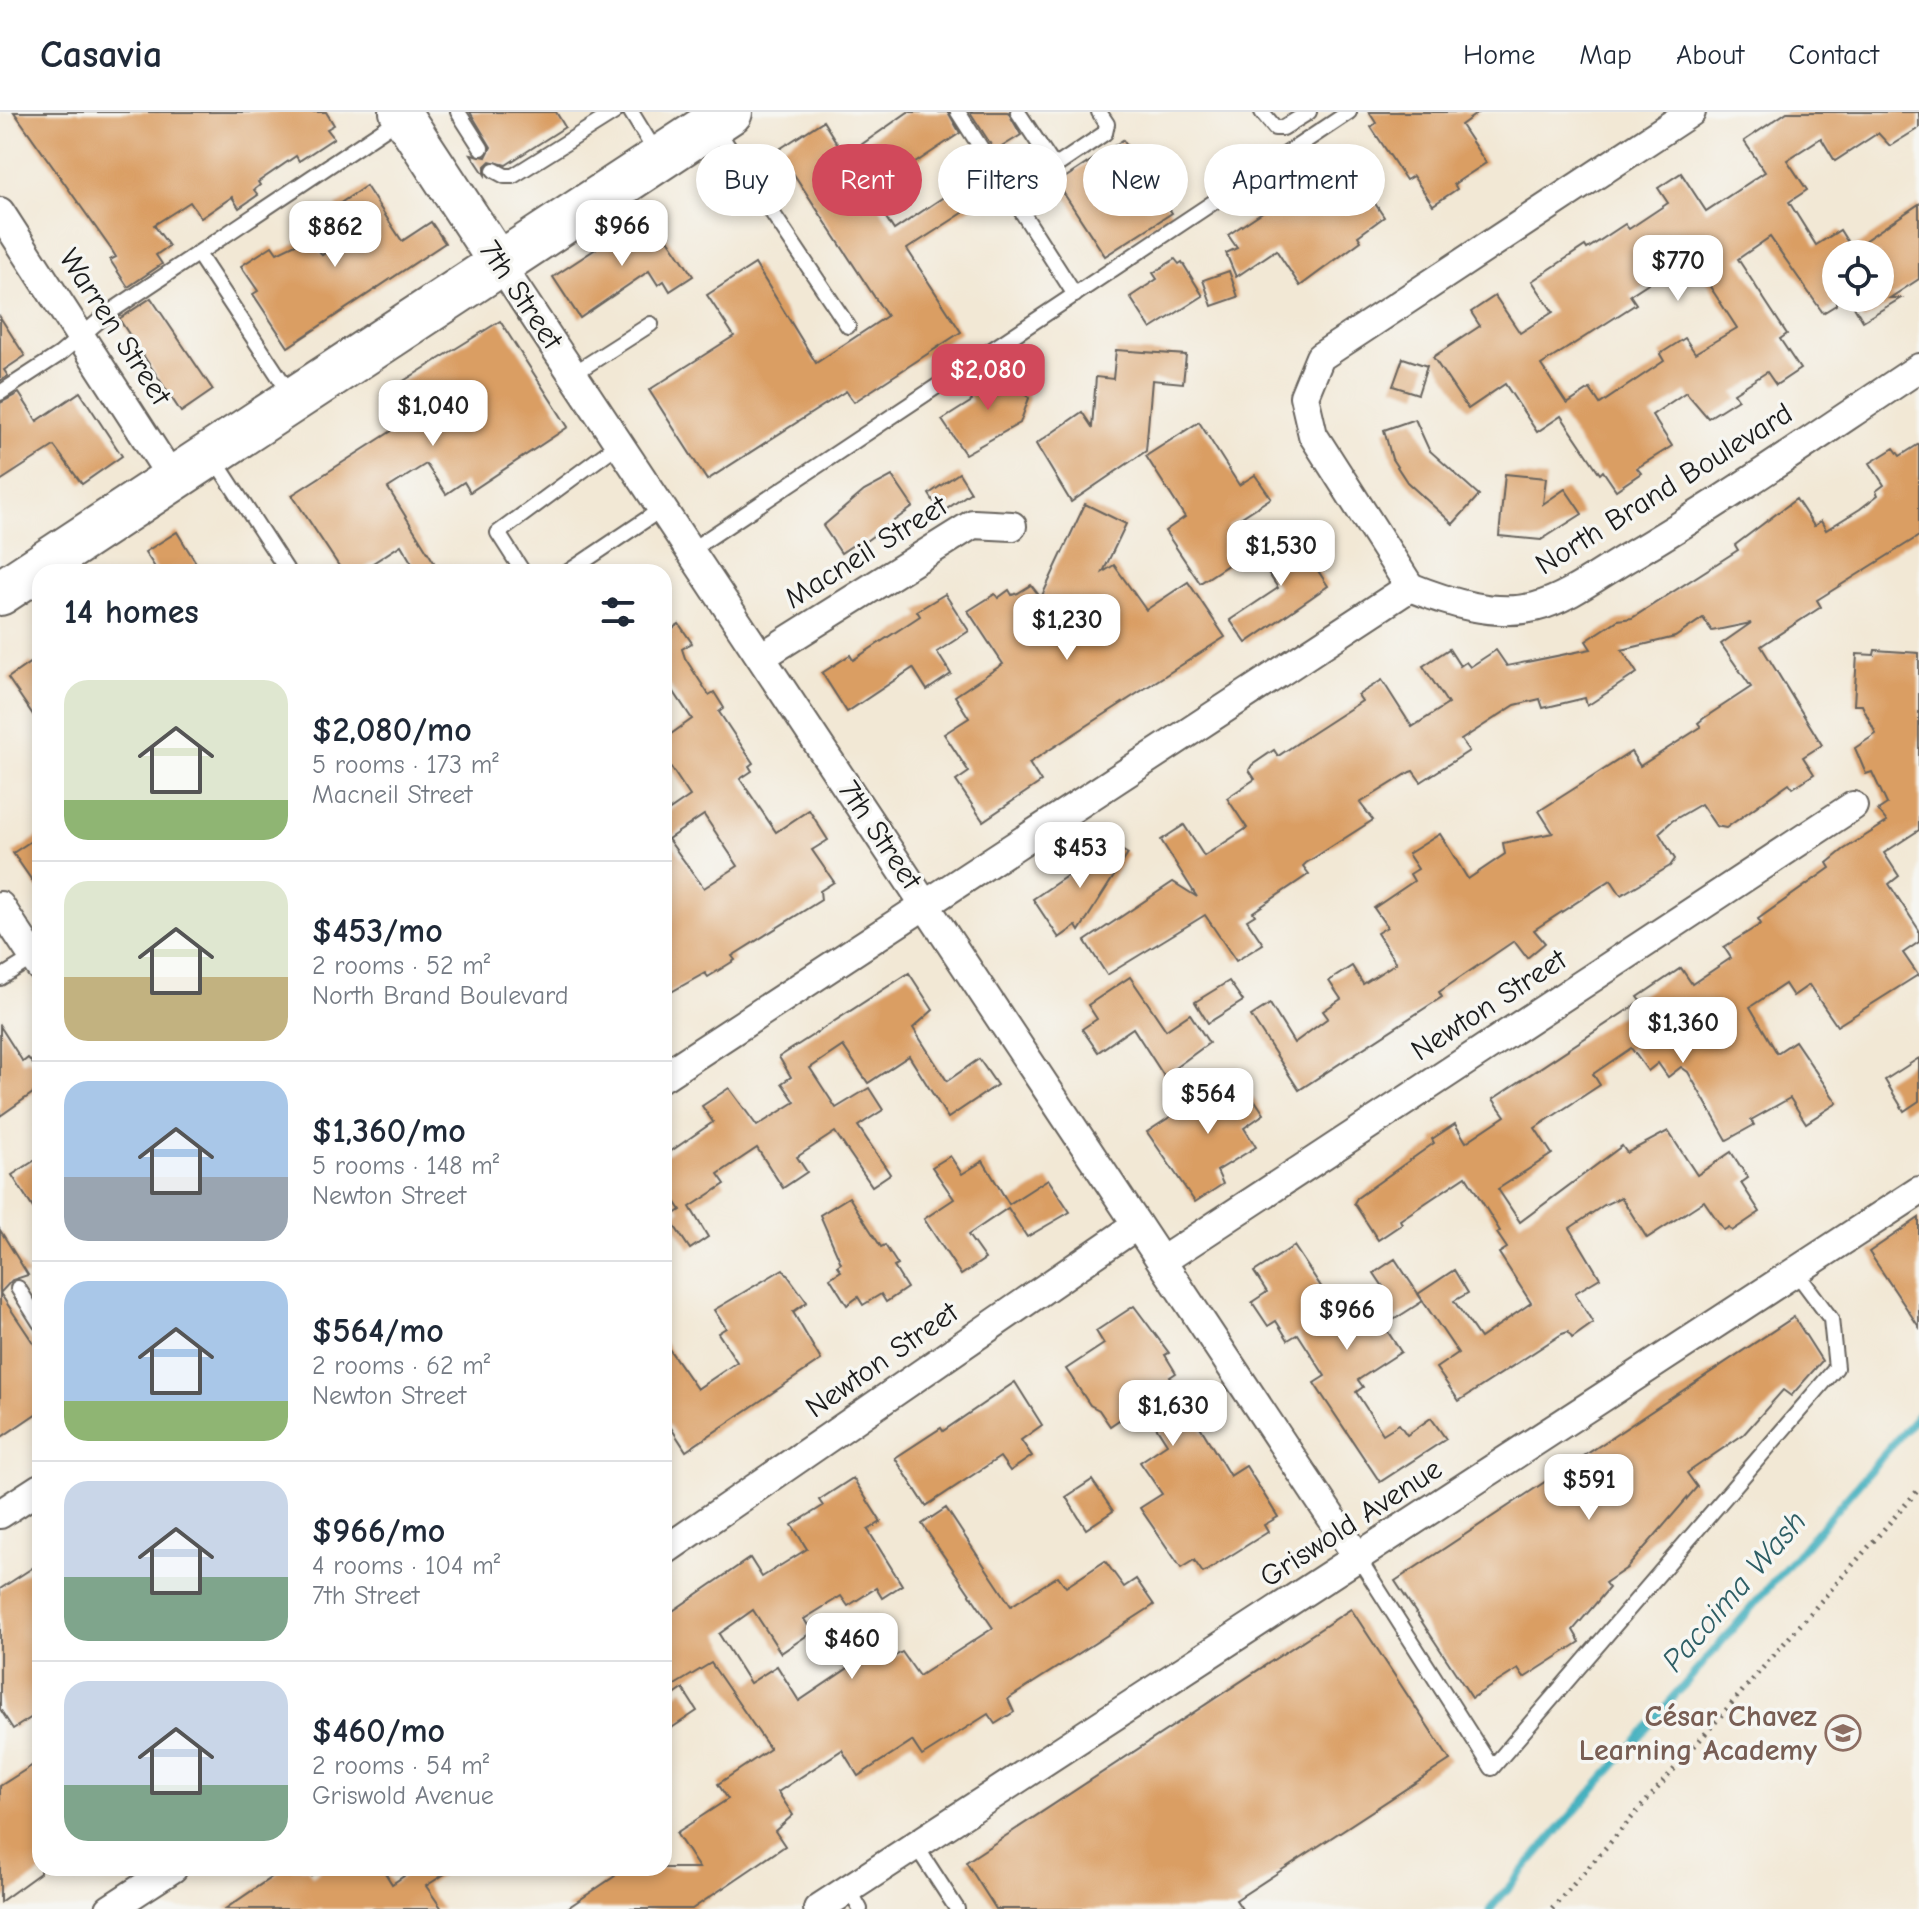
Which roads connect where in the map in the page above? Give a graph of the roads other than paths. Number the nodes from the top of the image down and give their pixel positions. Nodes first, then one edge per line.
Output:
1 (458, 112) edge
2 (615, 112) edge
3 (631, 112) edge
4 (958, 112) edge
5 (1018, 112) edge
6 (1099, 112) edge
7 (1262, 112) edge
8 (1309, 112) edge
9 (1349, 112) edge
10 (1691, 112) edge
11 (401, 114) edge
12 (721, 118) edge
13 (481, 148) dead end
14 (659, 158) junction
15 (494, 170) dead end
16 (0, 212) edge
17 (198, 254) junction
18 (499, 263) junction
19 (1075, 295) junction
20 (651, 324) dead end
21 (848, 326) dead end
22 (81, 336) junction
23 (1919, 368) edge
24 (573, 374) junction
25 (0, 393) edge
26 (294, 399) junction
27 (620, 443) junction
28 (211, 454) junction
29 (172, 478) junction
30 (663, 508) junction
31 (1012, 526) dead end
32 (691, 550) junction
33 (43, 564) edge
34 (283, 564) edge
35 (518, 564) edge
36 (580, 564) edge
37 (32, 572) edge
38 (1410, 587) junction
39 (0, 593) edge
40 (761, 657) junction
41 (1853, 806) dead end
42 (925, 904) junction
43 (0, 906) edge
44 (32, 954) edge
45 (32, 964) edge
46 (0, 978) edge
47 (672, 1071) edge
48 (1919, 1191) edge
49 (1137, 1225) junction
50 (1162, 1261) junction
51 (1796, 1272) junction
52 (18, 1288) dead end
53 (32, 1310) edge
54 (32, 1493) edge
55 (0, 1514) edge
56 (672, 1537) edge
57 (1359, 1559) junction
58 (916, 1846) junction
59 (161, 1876) edge
60 (854, 1899) edge
61 (110, 1909) edge
62 (818, 1909) edge
63 (957, 1909) edge

1 - 13 lane
2 - 15 lane
3 - 14 lane
4 - 19 lane
5 - 6 lane
7 - 8 lane
9 - 19 lane
10 - 38 street
11 - 17 lane
11 - 18 street, 7th Street
12 - 14 main road
12 - 21 lane
14 - 18 main road
16 - 22 street, Warren Street
17 - 22 lane
17 - 26 lane
18 - 24 street, 7th Street
18 - 26 main road
19 - 32 lane
20 - 24 lane
22 - 25 lane
22 - 29 street, Warren Street
23 - 38 street, North Brand Boulevard
24 - 27 street, 7th Street
26 - 28 main road
27 - 30 street, 7th Street
27 - 35 lane
28 - 29 main road
28 - 34 lane
29 - 33 main road
30 - 32 street, 7th Street
30 - 36 lane
31 - 40 street, Macneil Street
32 - 40 street, 7th Street
37 - 39 main road
38 - 42 street
40 - 42 street, 7th Street
41 - 50 street, Newton Street
42 - 47 street
42 - 49 street, 7th Street
43 - 44 street
45 - 46 lane
48 - 51 street, Griswold Avenue
49 - 50 street, 7th Street
49 - 56 street, Newton Street
50 - 57 street, 7th Street
51 - 57 street, Griswold Avenue
51 - 57 lane
52 - 53 lane
54 - 55 street
57 - 58 street, Griswold Avenue
58 - 60 street, Griswold Avenue
58 - 63 lane
59 - 61 street
60 - 62 street, Griswold Avenue

